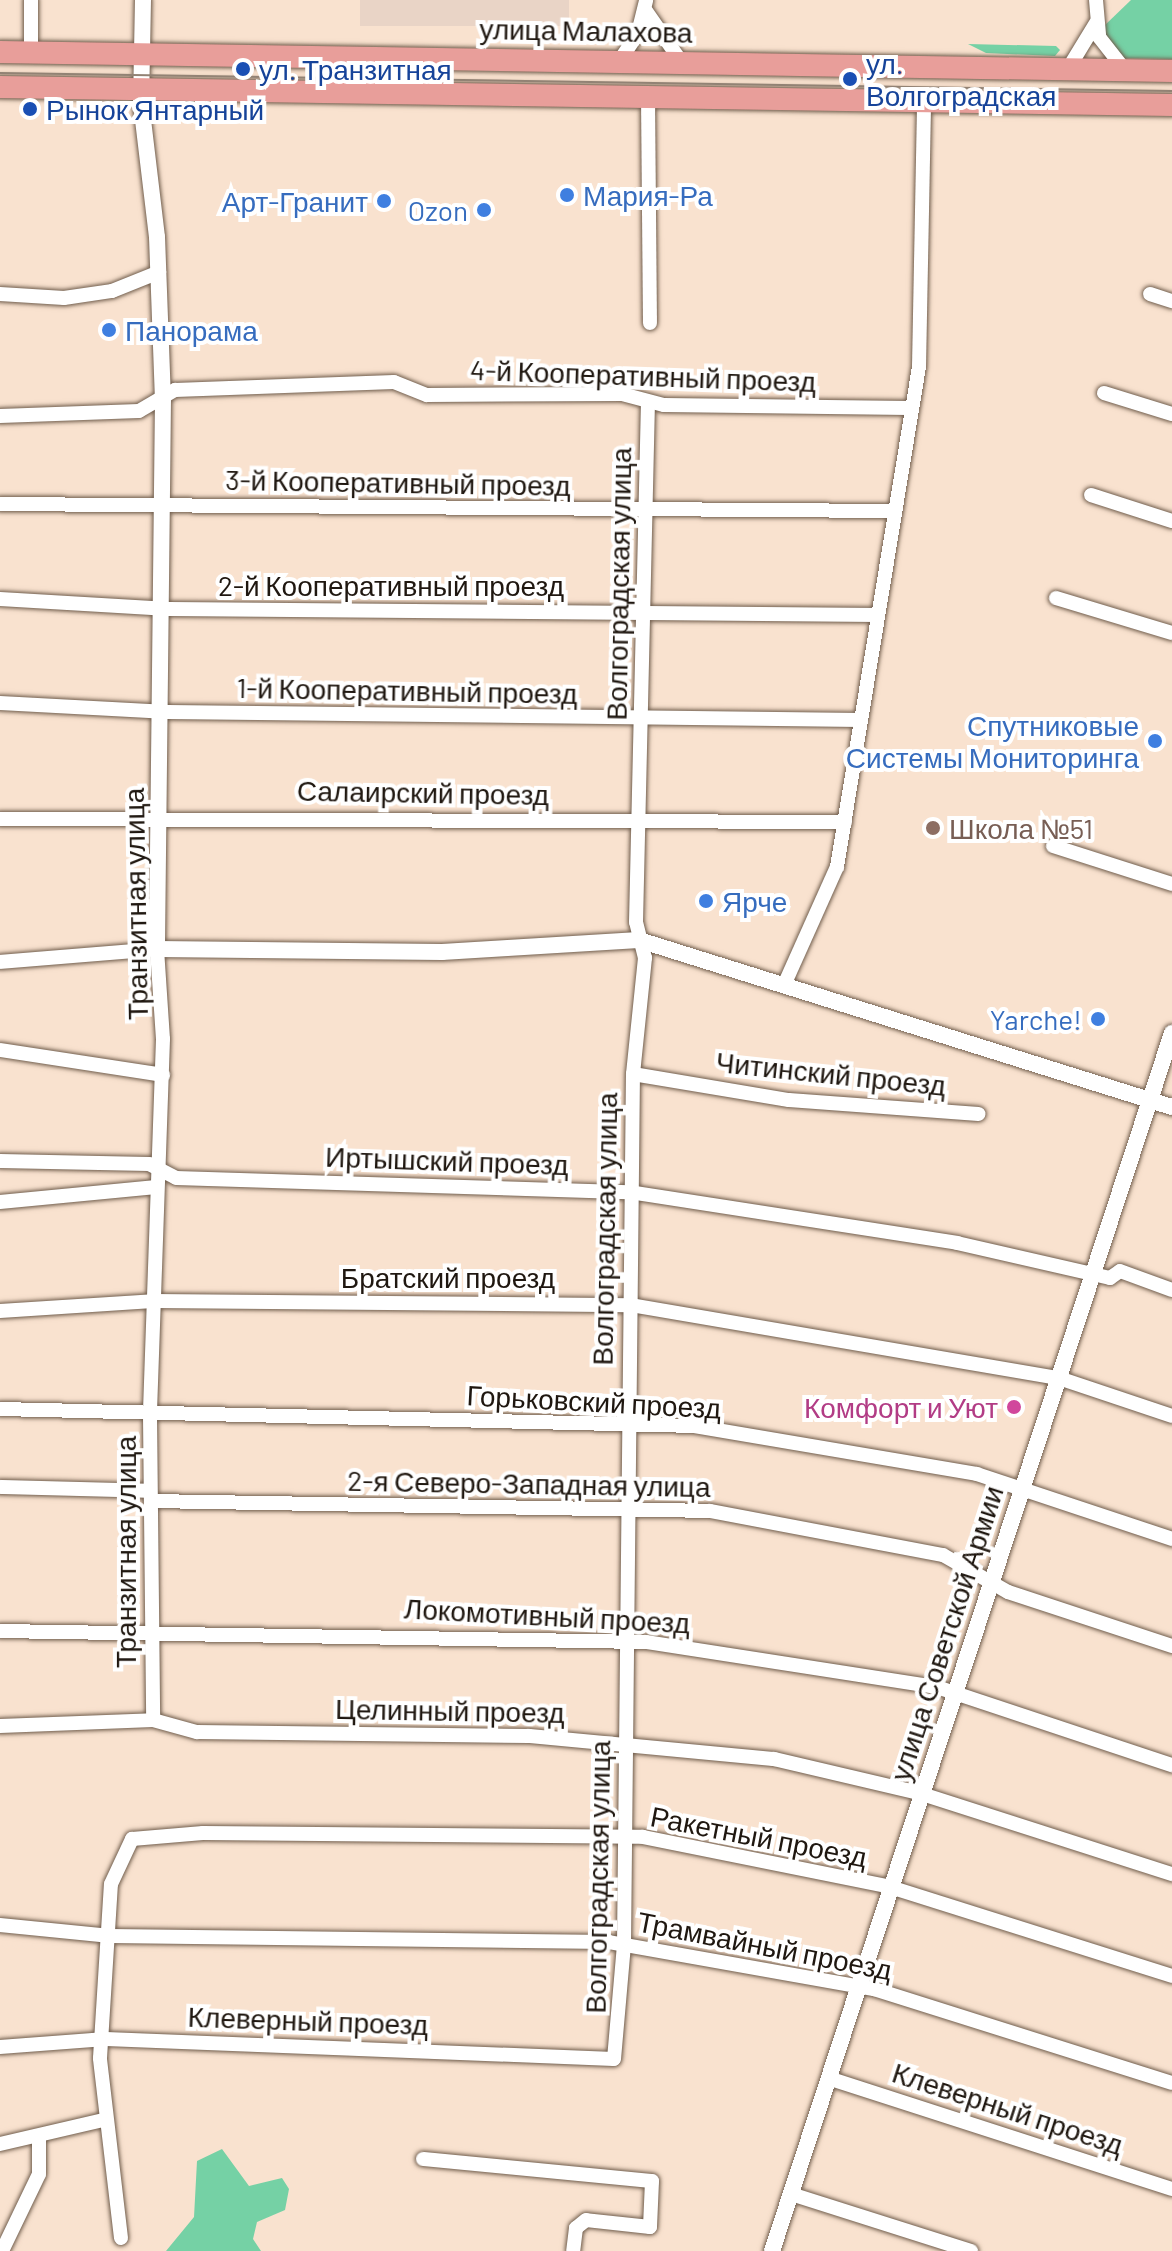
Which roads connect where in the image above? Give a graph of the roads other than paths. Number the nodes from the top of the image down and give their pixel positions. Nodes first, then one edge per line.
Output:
1 (31, 0) edge
2 (143, 0) edge
3 (1096, 0) edge
4 (646, 6) edge
5 (1096, 23) junction
6 (0, 52) edge
7 (31, 52) junction
8 (141, 54) junction
9 (620, 60) junction
10 (680, 60) junction
11 (1068, 69) junction
12 (1125, 70) junction
13 (1172, 71) edge
14 (0, 87) edge
15 (141, 88) junction
16 (648, 97) junction
17 (924, 101) junction
18 (1172, 105) edge
19 (159, 272) junction
20 (0, 294) edge
21 (1150, 294) dead end
22 (1172, 301) edge
23 (650, 323) dead end
24 (1104, 393) dead end
25 (163, 399) junction
26 (648, 402) junction
27 (909, 408) junction
28 (1172, 414) edge
29 (0, 416) edge
30 (1091, 495) dead end
31 (0, 504) edge
32 (163, 506) junction
33 (646, 511) junction
34 (892, 511) junction
35 (1172, 521) edge
36 (1056, 598) dead end
37 (0, 599) edge
38 (161, 609) junction
39 (642, 613) junction
40 (878, 615) junction
41 (1172, 633) edge
42 (0, 703) edge
43 (160, 711) junction
44 (642, 719) junction
45 (861, 720) junction
46 (159, 816) junction
47 (0, 819) edge
48 (638, 820) junction
49 (845, 822) junction
50 (1053, 846) dead end
51 (1172, 884) edge
52 (639, 940) junction
53 (157, 949) junction
54 (0, 962) edge
55 (785, 983) junction
56 (1172, 1033) edge
57 (0, 1050) edge
58 (633, 1074) junction
59 (163, 1075) junction
60 (1151, 1100) junction
61 (1172, 1107) edge
62 (978, 1114) dead end
63 (0, 1161) edge
64 (157, 1180) junction
65 (629, 1192) junction
66 (0, 1202) edge
67 (1092, 1273) junction
68 (1172, 1290) edge
69 (153, 1301) junction
70 (631, 1305) junction
71 (0, 1311) edge
72 (1059, 1378) junction
73 (0, 1409) edge
74 (150, 1416) junction
75 (1172, 1416) edge
76 (626, 1422) junction
77 (0, 1487) edge
78 (1022, 1487) junction
79 (150, 1496) junction
80 (626, 1506) junction
81 (1172, 1539) edge
82 (991, 1584) junction
83 (151, 1628) junction
84 (0, 1631) edge
85 (628, 1641) junction
86 (1172, 1646) edge
87 (953, 1692) junction
88 (153, 1720) junction
89 (0, 1726) edge
90 (627, 1742) junction
91 (1172, 1765) edge
92 (919, 1793) junction
93 (625, 1839) junction
94 (1172, 1874) edge
95 (890, 1887) junction
96 (0, 1925) edge
97 (110, 1936) junction
98 (624, 1945) junction
99 (1172, 1976) edge
100 (859, 1986) junction
101 (106, 2039) junction
102 (0, 2047) edge
103 (614, 2059) joint
104 (828, 2078) junction
105 (1172, 2083) edge
106 (103, 2120) junction
107 (39, 2136) junction
108 (0, 2144) edge
109 (423, 2159) dead end
110 (1172, 2189) edge
111 (791, 2194) junction
112 (121, 2238) dead end
113 (2, 2251) edge
114 (573, 2251) edge
115 (772, 2251) edge
116 (971, 2251) edge

1 - 7 street
2 - 8 street, Транзитная улица
3 - 5 street
4 - 9 street
4 - 10 street
5 - 11 street
5 - 12 street
6 - 7 main road, улица Малахова
7 - 8 main road, улица Малахова
8 - 9 main road, улица Малахова
8 - 15 street, Транзитная улица
9 - 10 main road, улица Малахова
10 - 11 main road, улица Малахова
11 - 12 main road, улица Малахова
12 - 13 main road, улица Малахова
14 - 15 main road
15 - 16 main road
15 - 19 street, Транзитная улица
16 - 17 main road
16 - 23 street
17 - 18 main road
17 - 27 street
19 - 20 street
19 - 25 street, Транзитная улица
21 - 22 street
24 - 28 street
25 - 26 street, 4-й Кооперативный проезд
25 - 29 street, 4-й Кооперативный проезд
25 - 32 street, Транзитная улица
26 - 27 street, 4-й Кооперативный проезд
26 - 33 street, Волгоградская улица
27 - 34 street
30 - 35 street
31 - 32 street, 3-й Кооперативный проезд
32 - 33 street, 3-й Кооперативный проезд
32 - 38 street, Транзитная улица
33 - 34 street, 3-й Кооперативный проезд
33 - 39 street, Волгоградская улица
34 - 40 street
36 - 41 street
37 - 38 street, 2-й Кооперативный проезд
38 - 39 street, 2-й Кооперативный проезд
38 - 43 street, Транзитная улица
39 - 40 street, 2-й Кооперативный проезд
39 - 44 street, Волгоградская улица
40 - 45 street
42 - 43 street, 1-й Кооперативный проезд
43 - 44 street, 1-й Кооперативный проезд
43 - 46 street, Транзитная улица
44 - 45 street, 1-й Кооперативный проезд
44 - 48 street, Волгоградская улица
45 - 49 street
46 - 47 street, Салаирский проезд
46 - 48 street, Салаирский проезд
46 - 53 street, Транзитная улица
48 - 49 street, Салаирский проезд
48 - 52 street, Волгоградская улица
49 - 55 street
50 - 51 street
52 - 53 street
52 - 55 street
52 - 58 street, Волгоградская улица
53 - 54 street
53 - 59 street, Транзитная улица
55 - 60 street
56 - 60 street, улица Советской Армии
57 - 59 street
58 - 62 street, Читинский проезд
58 - 65 street, Волгоградская улица
59 - 64 street, Транзитная улица
60 - 61 street
60 - 67 street, улица Советской Армии
63 - 64 street, Иртышский проезд
64 - 65 street, Иртышский проезд
64 - 66 street, Иртышский проезд
64 - 69 street, Транзитная улица
65 - 67 street, Иртышский проезд
65 - 70 street, Волгоградская улица
67 - 68 street, Иртышский проезд
67 - 72 street, улица Советской Армии
69 - 70 street, Братский проезд
69 - 71 street, Братский проезд
69 - 74 street, Транзитная улица
70 - 72 street, Братский проезд
70 - 76 street, Волгоградская улица
72 - 75 street, Братский проезд
72 - 78 street, улица Советской Армии
73 - 74 street, Горьковский проезд
74 - 76 street, Горьковский проезд
74 - 79 street, Транзитная улица
76 - 78 street, Горьковский проезд
76 - 80 street, Волгоградская улица
77 - 79 street, 2-я Северо-Западная улица
78 - 81 street, Горьковский проезд
78 - 82 street, улица Советской Армии
79 - 80 street, 2-я Северо-Западная улица
79 - 83 street, Транзитная улица
80 - 82 street, 2-я Северо-Западная улица
80 - 85 street, Волгоградская улица
82 - 86 street, 2-я Северо-Западная улица
82 - 87 street, улица Советской Армии
83 - 84 street, Локомотивный проезд
83 - 85 street, Локомотивный проезд
83 - 88 street, Транзитная улица
85 - 87 street, Локомотивный проезд
85 - 90 street, Волгоградская улица
87 - 91 street, Локомотивный проезд
87 - 92 street, улица Советской Армии
88 - 89 street, Целинный проезд
88 - 90 street, Целинный проезд
90 - 92 street, Целинный проезд
90 - 93 street, Волгоградская улица
92 - 94 street, Целинный проезд
92 - 95 street, улица Советской Армии
93 - 95 street, Ракетный проезд
93 - 97 street, Ракетный проезд
93 - 98 street, Волгоградская улица
95 - 99 street, Ракетный проезд
95 - 100 street, улица Советской Армии
96 - 97 street, Трамвайный проезд
97 - 98 street, Трамвайный проезд
97 - 101 street
98 - 100 street, Трамвайный проезд
98 - 103 street, Волгоградская улица
100 - 104 street, улица Советской Армии
100 - 105 street, Трамвайный проезд
101 - 102 street, Клеверный проезд
101 - 103 street, Клеверный проезд
101 - 106 street
104 - 110 street, Клеверный проезд
104 - 111 street, улица Советской Армии
106 - 107 street
106 - 112 street
107 - 108 street
107 - 113 street
109 - 114 street
111 - 115 street, улица Советской Армии
111 - 116 street

